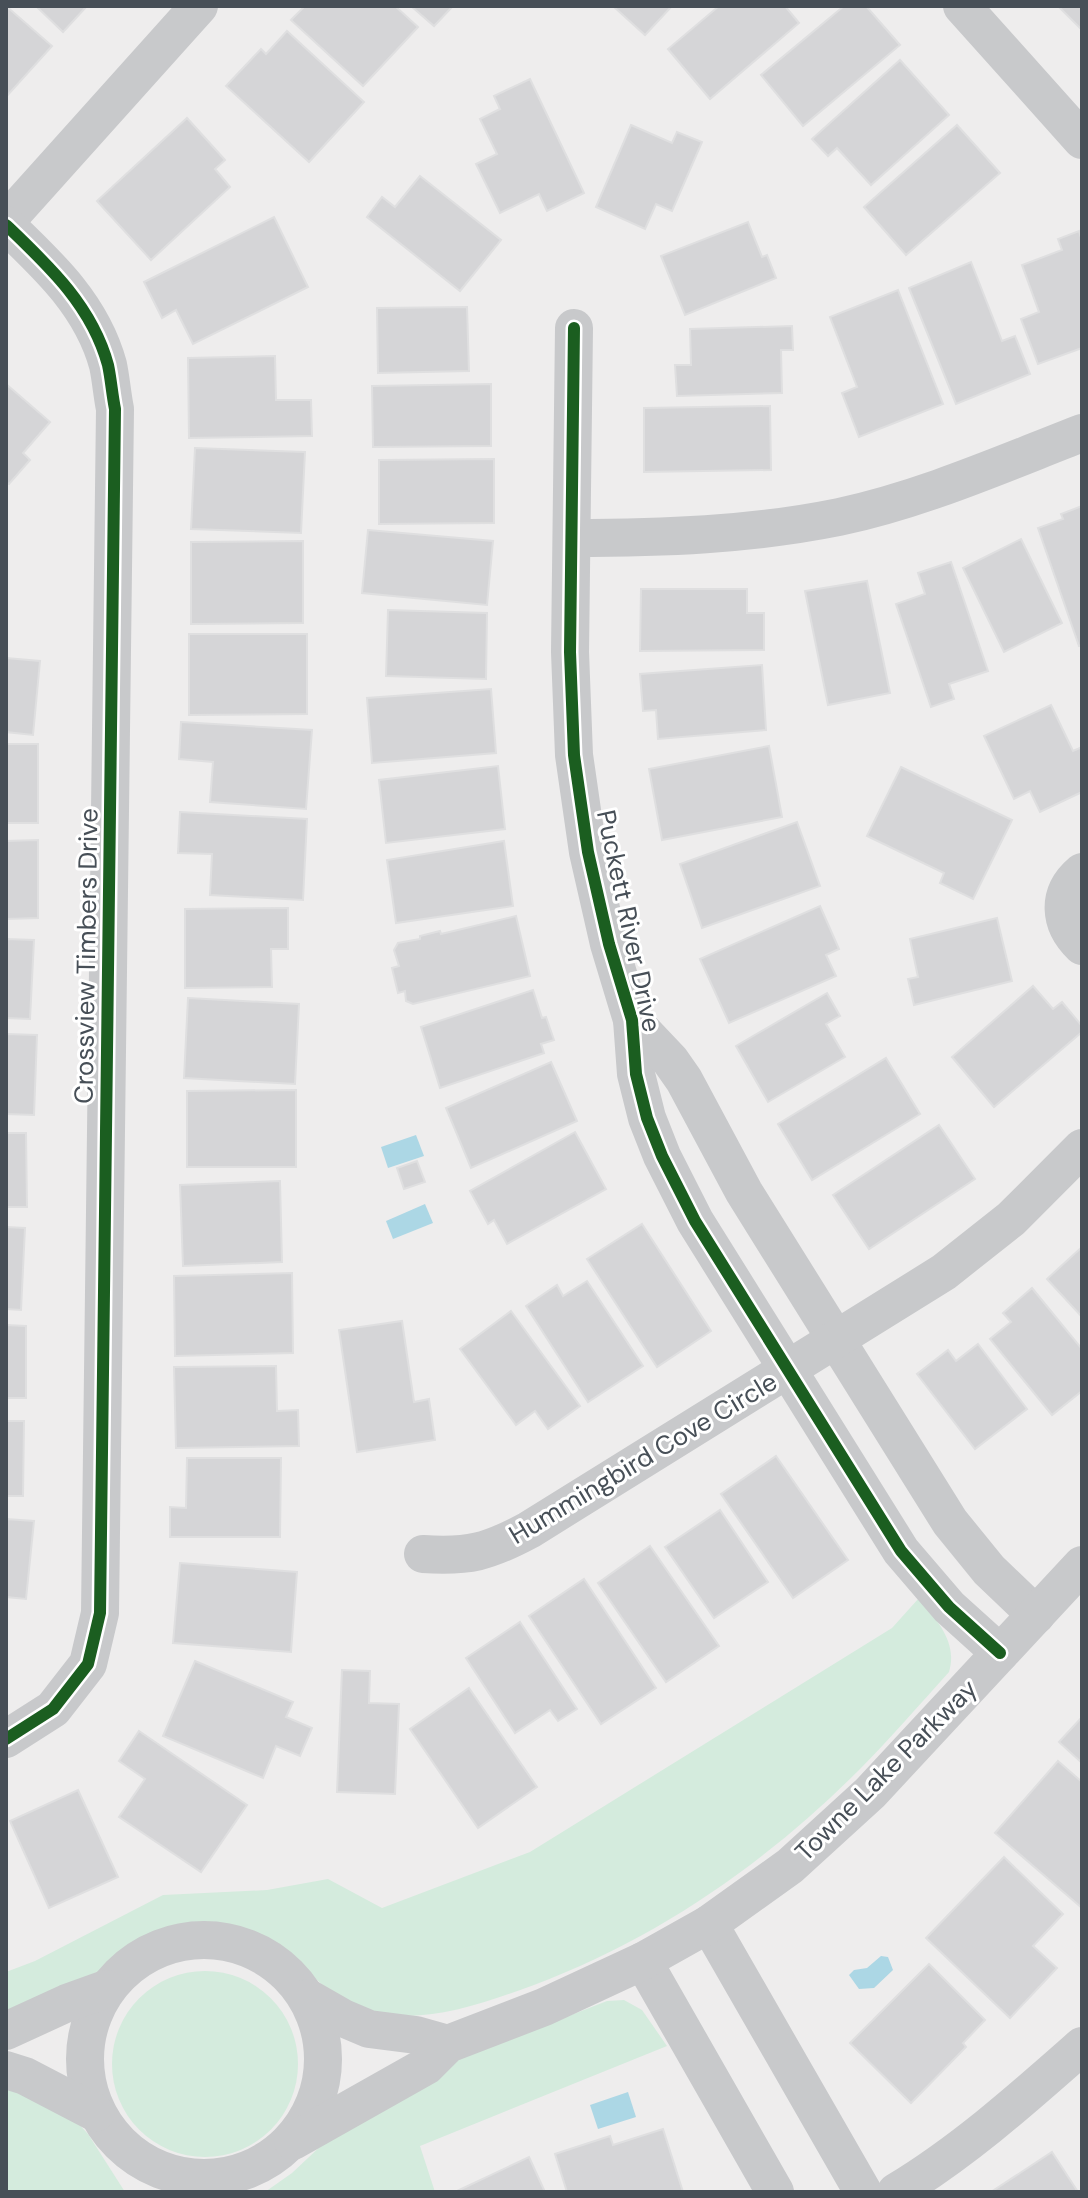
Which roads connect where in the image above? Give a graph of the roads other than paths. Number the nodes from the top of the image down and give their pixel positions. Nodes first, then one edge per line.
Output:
1 (199, 6) edge
2 (962, 6) edge
3 (1082, 140) edge
4 (6, 223) edge
5 (574, 328) dead end
6 (1082, 433) edge
7 (572, 538) junction
8 (1082, 872) edge
9 (1082, 946) edge
10 (632, 1020) junction
11 (1082, 1148) edge
12 (812, 1355) junction
13 (423, 1554) dead end
14 (1082, 1565) edge
15 (1036, 1615) junction
16 (1000, 1653) junction
17 (6, 1739) edge
18 (709, 1924) junction
19 (643, 1961) junction
20 (106, 1989) junction
21 (308, 1998) junction
22 (6, 2031) edge
23 (448, 2044) junction
24 (1082, 2046) edge
25 (6, 2070) edge
26 (96, 2113) junction
27 (121, 2148) junction
28 (283, 2149) junction
29 (139, 2192) edge
30 (247, 2192) edge
31 (775, 2192) edge
32 (863, 2192) edge
33 (896, 2192) edge

1 - 4 street
2 - 3 street
4 - 17 street, Crossview Timbers Drive
5 - 7 street, Puckett River Drive
6 - 7 street
7 - 10 street, Puckett River Drive
8 - 9 street
10 - 12 street, Puckett River Drive
10 - 12 street, Puckett River Drive
11 - 12 street, Hummingbird Cove Circle
12 - 13 street, Hummingbird Cove Circle
12 - 15 street, Puckett River Drive
12 - 16 street, Puckett River Drive
14 - 15 street, Towne Lake Parkway
15 - 16 street, Towne Lake Parkway
16 - 18 street, Towne Lake Parkway
18 - 19 street, Towne Lake Parkway
18 - 32 street
19 - 23 street, Towne Lake Parkway
19 - 31 street
20 - 21 street
20 - 22 street
20 - 26 street
21 - 23 street
21 - 28 street
23 - 28 street, Towne Lake Parkway
24 - 33 street
25 - 26 street
26 - 27 street
27 - 28 street
27 - 29 street
28 - 30 street

